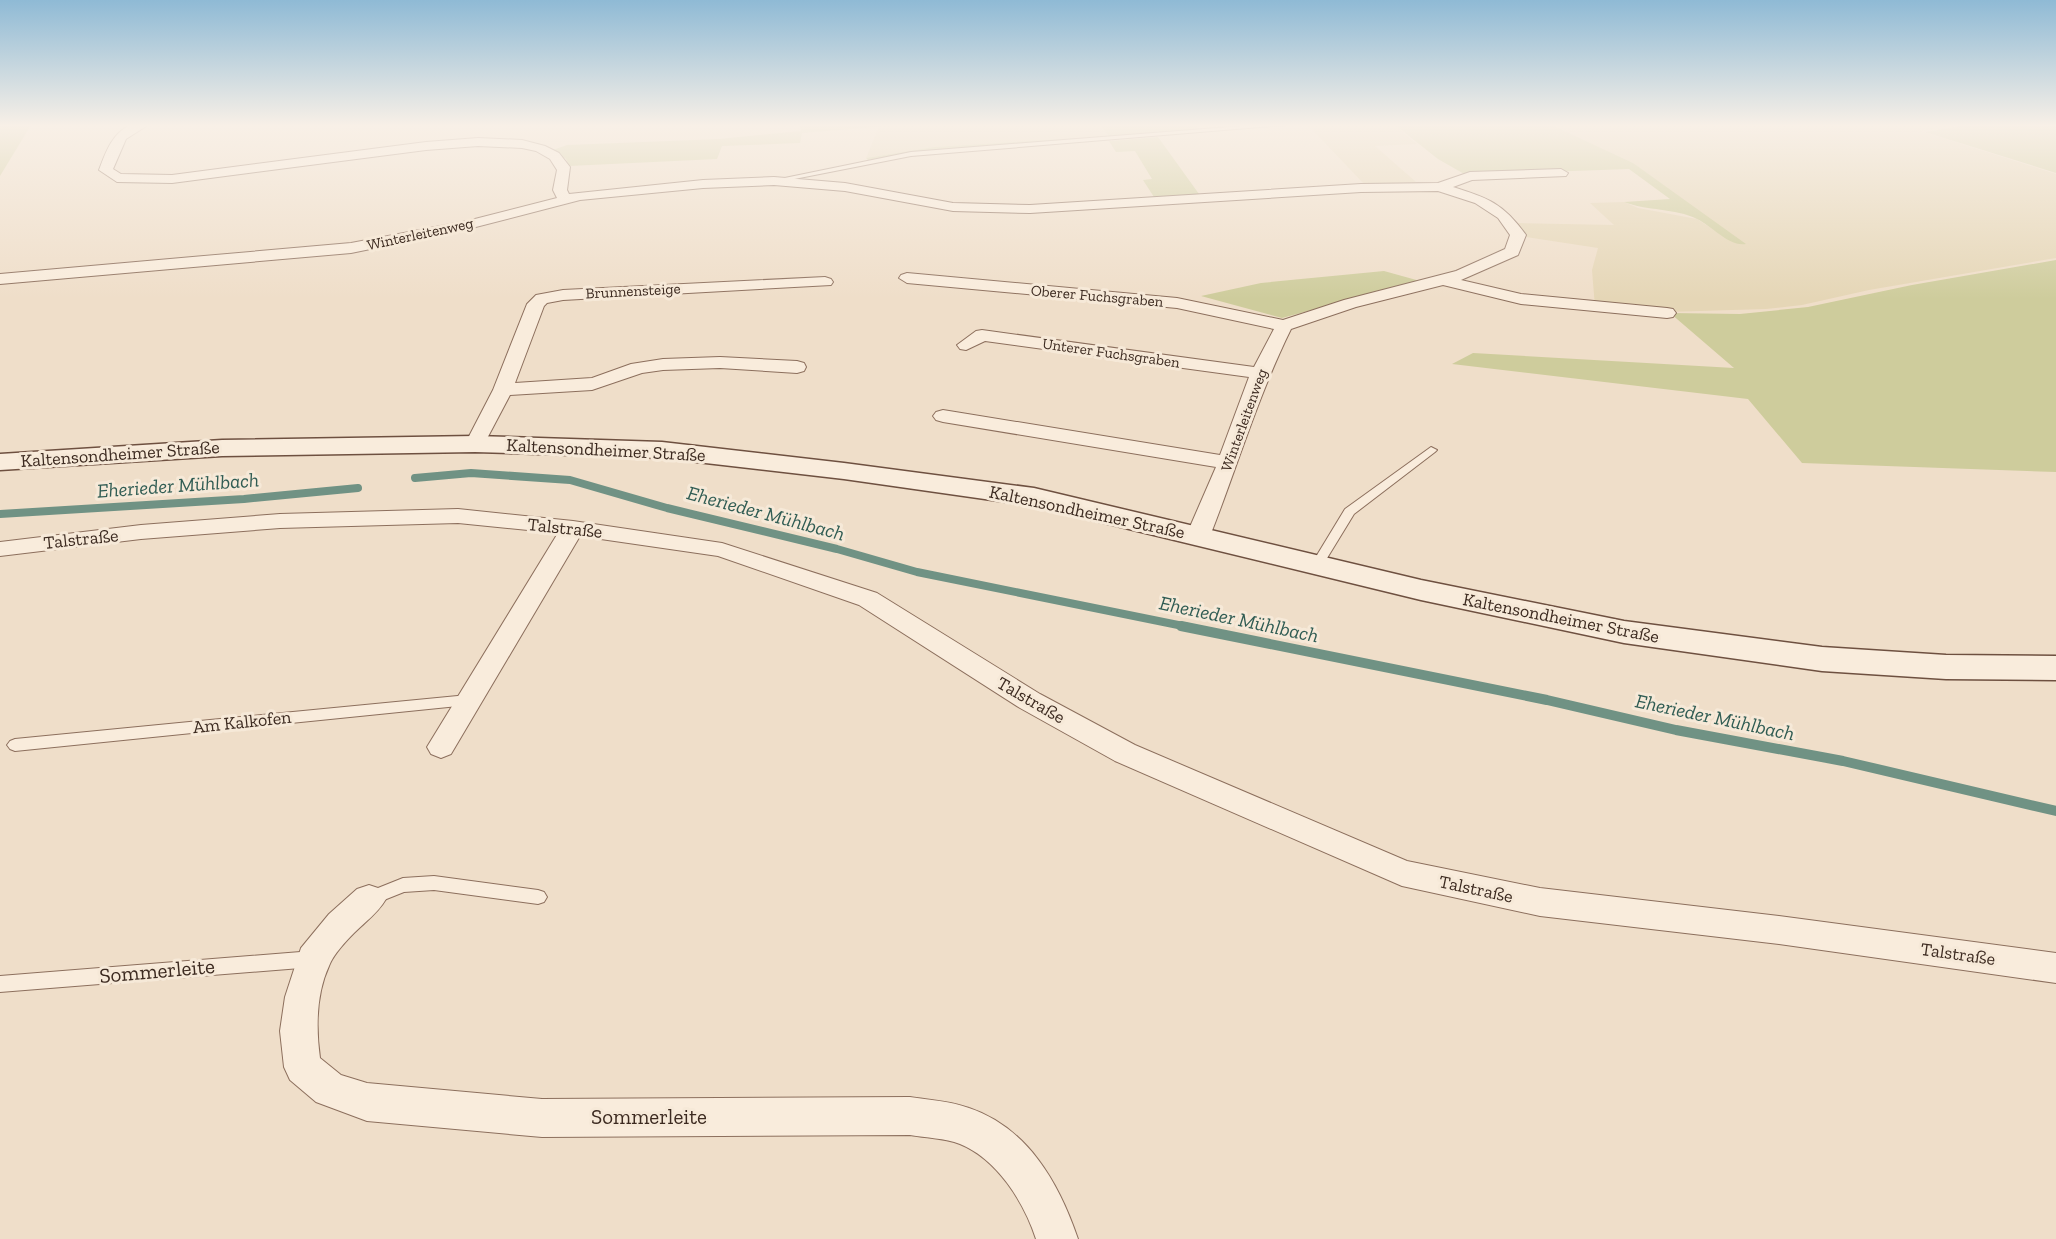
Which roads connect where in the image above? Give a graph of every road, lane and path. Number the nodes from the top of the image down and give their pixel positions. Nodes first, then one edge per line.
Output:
1 (562, 183) edge
2 (743, 183) edge
3 (796, 183) edge
4 (1451, 183) edge
5 (1439, 187) junction
6 (565, 199) junction
7 (907, 278) dead end
8 (0, 279) edge
9 (1445, 281) junction
10 (825, 282) dead end
11 (1667, 313) dead end
12 (1284, 326) junction
13 (966, 345) dead end
14 (796, 367) dead end
15 (1260, 373) junction
16 (503, 390) junction
17 (943, 416) dead end
18 (475, 444) junction
19 (1431, 450) dead end
20 (0, 462) edge
21 (1228, 463) junction
22 (573, 528) junction
23 (1198, 536) junction
24 (0, 549) edge
25 (1317, 565) junction
26 (2056, 668) edge
27 (468, 700) junction
28 (15, 745) dead end
29 (441, 747) dead end
30 (538, 897) dead end
31 (369, 899) joint
32 (313, 958) junction
33 (2056, 968) edge
34 (0, 984) edge
35 (1057, 1239) edge

1 - 6 street
2 - 6 street, Winterleitenweg
3 - 5 street, Winterleitenweg
4 - 5 street
5 - 9 street, Winterleitenweg
6 - 8 street, Winterleitenweg
7 - 12 street, Oberer Fuchsgraben
9 - 11 street, Winterleitenweg
9 - 12 street, Winterleitenweg
10 - 16 street, Brunnensteige
12 - 15 street, Winterleitenweg
13 - 15 street, Unterer Fuchsgraben
14 - 16 street
15 - 21 street, Winterleitenweg
16 - 18 street, Brunnensteige
17 - 21 street
18 - 20 main road, Kaltensondheimer Straße
18 - 23 main road, Kaltensondheimer Straße
19 - 25 lane
21 - 23 street, Winterleitenweg
22 - 24 street, Talstraße
22 - 27 street
22 - 33 street, Talstraße
23 - 25 main road, Kaltensondheimer Straße
25 - 26 main road, Kaltensondheimer Straße
27 - 28 lane, Am Kalkofen
27 - 29 street
30 - 31 lane, Sommerleite
31 - 32 street, Sommerleite
32 - 34 lane, Sommerleite
32 - 35 street, Sommerleite

